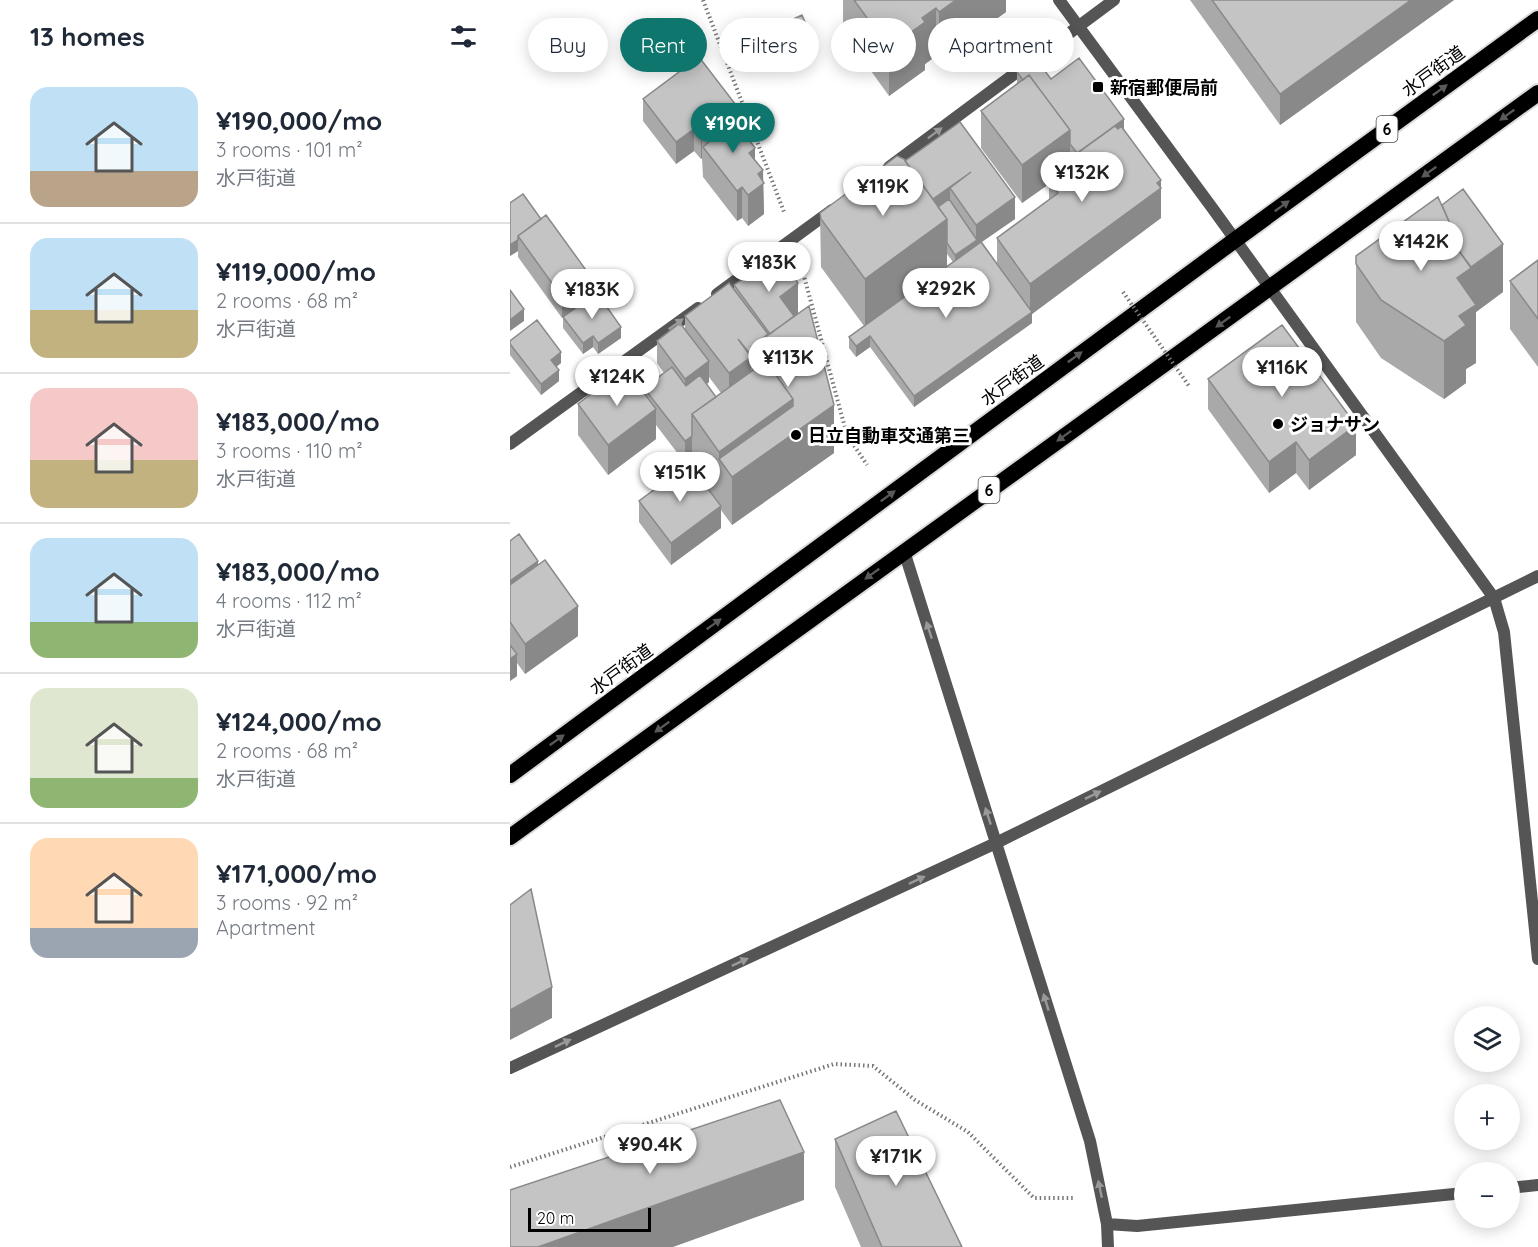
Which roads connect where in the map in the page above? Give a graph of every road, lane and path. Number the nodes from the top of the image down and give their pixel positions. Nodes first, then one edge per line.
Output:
1 (1059, 0) edge
2 (1114, 0) edge
3 (1538, 19) edge
4 (1078, 26) junction
5 (1538, 93) edge
6 (879, 175) edge
7 (841, 203) edge
8 (1235, 240) junction
9 (1270, 288) junction
10 (1123, 292) dead end
11 (1190, 386) dead end
12 (510, 444) edge
13 (904, 551) junction
14 (1538, 576) edge
15 (1494, 598) junction
16 (510, 775) edge
17 (510, 837) edge
18 (996, 843) junction
19 (1538, 959) edge
20 (510, 1068) edge
21 (510, 1167) edge
22 (1538, 1185) edge
23 (1520, 1187) edge
24 (1454, 1194) edge
25 (1102, 1197) junction
26 (1107, 1224) junction
27 (1108, 1247) edge

1 - 4 street
2 - 4 street
8 -> 3 highway, 水戸街道 / 6
6 -> 4 street
4 - 8 street
5 -> 9 highway, 6
12 -> 7 street
8 - 9 street
16 -> 8 highway, 水戸街道 / 6
9 -> 13 highway, 6
9 - 15 street
10 - 11 path, bridge
13 -> 17 highway, 6
18 -> 13 street
14 - 15 street
18 -> 15 street
15 - 19 street
20 -> 18 street
25 -> 18 street
21 - 25 path
22 - 23 street
24 - 26 street
25 - 26 street
26 - 27 street

